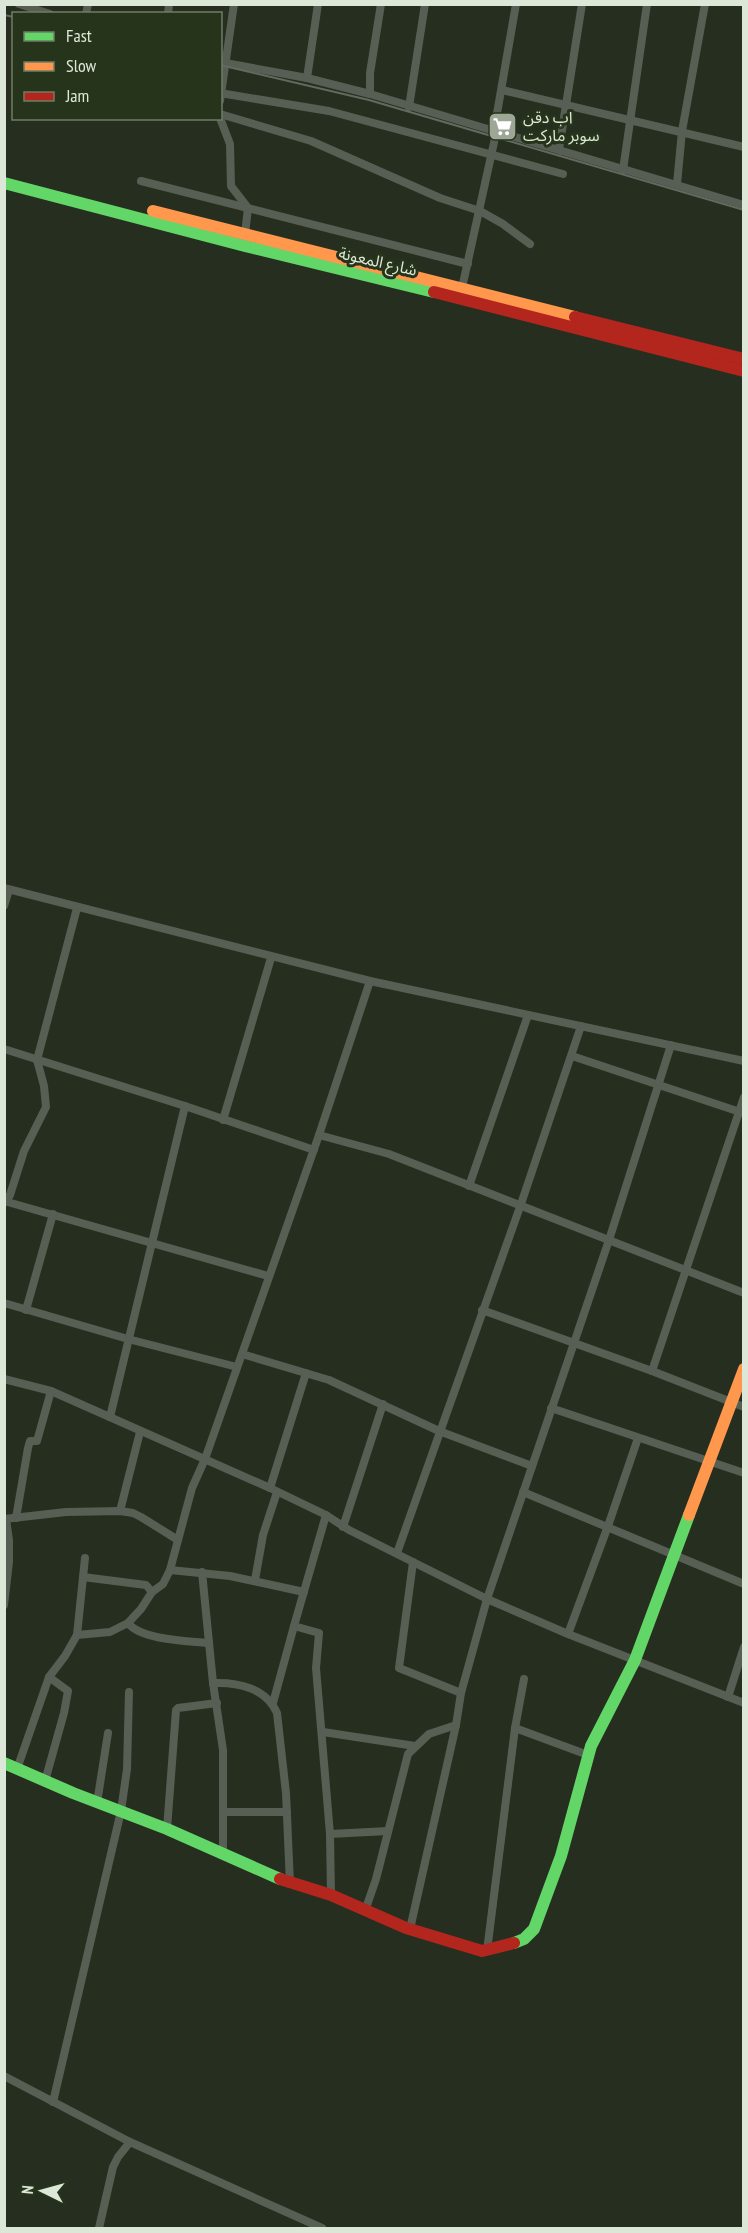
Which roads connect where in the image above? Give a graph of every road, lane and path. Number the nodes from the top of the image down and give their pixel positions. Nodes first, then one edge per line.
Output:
1 (19, 4) edge
2 (234, 4) edge
3 (318, 4) edge
4 (381, 4) edge
5 (425, 4) edge
6 (516, 4) edge
7 (582, 4) edge
8 (647, 4) edge
9 (705, 4) edge
10 (44, 12) edge
11 (223, 63) edge
12 (307, 78) junction
13 (222, 79) edge
14 (502, 90) junction
15 (370, 94) junction
16 (222, 95) edge
17 (566, 104) junction
18 (409, 107) junction
19 (222, 117) edge
20 (630, 119) junction
21 (221, 120) edge
22 (682, 132) junction
23 (496, 133) junction
24 (744, 147) edge
25 (561, 151) junction
26 (492, 154) junction
27 (623, 170) junction
28 (4, 173) edge
29 (563, 174) dead end
30 (141, 181) dead end
31 (4, 183) edge
32 (677, 184) junction
33 (744, 205) edge
34 (248, 208) junction
35 (480, 211) junction
36 (245, 234) junction
37 (530, 244) dead end
38 (468, 264) junction
39 (462, 288) junction
40 (744, 359) edge
41 (744, 371) edge
42 (7, 889) edge
43 (4, 906) edge
44 (77, 908) junction
45 (271, 958) junction
46 (370, 981) junction
47 (528, 1015) junction
48 (582, 1026) junction
49 (671, 1045) junction
50 (4, 1049) edge
51 (572, 1056) junction
52 (37, 1060) junction
53 (744, 1060) edge
54 (658, 1084) junction
55 (744, 1097) edge
56 (185, 1106) junction
57 (741, 1112) edge
58 (223, 1120) junction
59 (319, 1135) junction
60 (314, 1150) junction
61 (469, 1186) junction
62 (5, 1202) edge
63 (521, 1204) junction
64 (53, 1214) junction
65 (609, 1240) junction
66 (151, 1242) junction
67 (686, 1269) junction
68 (268, 1276) junction
69 (744, 1293) edge
70 (4, 1303) edge
71 (26, 1310) junction
72 (482, 1310) junction
73 (128, 1339) junction
74 (574, 1342) junction
75 (242, 1354) junction
76 (237, 1367) junction
77 (744, 1369) edge
78 (652, 1371) junction
79 (306, 1373) junction
80 (4, 1379) edge
81 (51, 1391) junction
82 (731, 1402) junction
83 (383, 1404) junction
84 (744, 1407) edge
85 (551, 1408) junction
86 (110, 1417) junction
87 (440, 1431) junction
88 (140, 1432) junction
89 (638, 1438) junction
90 (205, 1459) junction
91 (709, 1461) junction
92 (532, 1466) junction
93 (744, 1473) edge
94 (273, 1490) junction
95 (523, 1492) junction
96 (120, 1511) junction
97 (326, 1515) junction
98 (16, 1518) junction
99 (5, 1519) edge
100 (608, 1526) junction
101 (343, 1527) junction
102 (178, 1540) junction
103 (397, 1553) junction
104 (675, 1554) junction
105 (85, 1558) dead end
106 (413, 1562) junction
107 (170, 1570) junction
108 (202, 1572) junction
109 (83, 1577) junction
110 (255, 1580) junction
111 (744, 1584) edge
112 (152, 1592) junction
113 (304, 1592) junction
114 (487, 1599) junction
115 (4, 1605) edge
116 (128, 1623) junction
117 (294, 1626) junction
118 (568, 1634) junction
119 (77, 1635) junction
120 (208, 1643) junction
121 (744, 1647) edge
122 (635, 1660) junction
123 (49, 1677) junction
124 (524, 1678) dead end
125 (213, 1683) junction
126 (129, 1692) dead end
127 (461, 1693) junction
128 (728, 1697) junction
129 (217, 1703) junction
130 (273, 1703) junction
131 (744, 1703) edge
132 (456, 1725) junction
133 (515, 1728) junction
134 (323, 1732) junction
135 (108, 1733) dead end
136 (415, 1746) junction
137 (588, 1755) junction
138 (4, 1763) edge
139 (17, 1769) junction
140 (45, 1781) junction
141 (97, 1803) junction
142 (121, 1811) junction
143 (223, 1812) junction
144 (287, 1812) junction
145 (167, 1829) junction
146 (387, 1831) junction
147 (330, 1834) junction
148 (223, 1854) junction
149 (290, 1884) junction
150 (331, 1895) junction
151 (365, 1911) junction
152 (410, 1929) junction
153 (487, 1951) junction
154 (4, 2076) edge
155 (53, 2102) junction
156 (130, 2142) junction
157 (99, 2229) edge
158 (322, 2229) edge

1 - 10 street
2 - 11 street
3 - 12 street
4 - 15 street
5 - 18 street
6 - 14 street
7 - 17 street
8 - 20 street
9 - 22 street
11 - 12 street
11 - 13 street
12 - 15 street
14 - 17 street
14 - 23 street
15 - 18 street
16 - 26 street
17 - 20 street
17 - 25 street
18 - 23 street
19 - 35 street
20 - 22 street
20 - 27 street
21 - 34 street
22 - 24 street
22 - 32 street
23 - 25 street
23 - 26 street
25 - 27 street
26 - 29 street
26 - 35 street
27 - 32 street
28 - 36 main road, شارع المعونة
30 - 34 street
31 - 41 main road, شارع المعونة
32 - 33 street
34 - 36 street
34 - 38 street
35 - 37 street
35 - 38 street
36 - 39 main road, شارع المعونة
38 - 39 street
39 - 40 main road, شارع المعونة
42 - 43 street
42 - 44 street
44 - 45 street
44 - 52 street
45 - 46 street
45 - 58 street
46 - 47 street
46 - 59 street
47 - 48 street
47 - 61 street
48 - 49 street
48 - 51 street
49 - 53 street
49 - 54 street
50 - 52 street
51 - 54 street
51 - 63 street
52 - 56 street
52 - 62 street
54 - 57 street
54 - 65 street
55 - 57 street
56 - 58 street
56 - 66 street
57 - 67 street
58 - 60 street
59 - 60 street
59 - 61 street
60 - 68 street
61 - 63 street
62 - 64 street
63 - 65 street
63 - 72 street
64 - 66 street
64 - 71 street
65 - 67 street
65 - 74 street
66 - 68 street
66 - 73 street
67 - 69 street
67 - 78 street
68 - 75 street
70 - 71 street
71 - 73 street
72 - 74 street
72 - 87 street
73 - 76 street
73 - 86 street
74 - 78 street
74 - 85 street
75 - 76 street
75 - 79 street
76 - 90 street
77 - 82 main road
78 - 82 street
79 - 83 street
79 - 94 street
80 - 81 street
81 - 86 street
81 - 98 street
82 - 84 street
82 - 91 main road
83 - 87 street
83 - 101 street
85 - 89 street
85 - 92 street
86 - 88 street
87 - 92 street
87 - 103 street
88 - 90 street
88 - 96 street
89 - 91 street
89 - 100 street
90 - 94 street
90 - 102 street
91 - 93 street
91 - 104 main road
92 - 95 street
94 - 97 street
94 - 110 street
95 - 100 street
95 - 114 street
96 - 98 street
96 - 102 street
97 - 101 street
97 - 113 street
98 - 99 street
99 - 115 street
100 - 104 street
100 - 118 street
101 - 103 street
102 - 107 street
103 - 106 street
104 - 111 street
104 - 122 main road
105 - 109 street
106 - 114 street
106 - 127 street
107 - 108 street
107 - 112 street
108 - 110 street
108 - 120 street
109 - 112 street
109 - 119 street
110 - 113 street
112 - 116 street
113 - 117 street
114 - 118 street
114 - 127 street
116 - 119 street
116 - 120 street
117 - 130 street
117 - 134 street
118 - 122 street
119 - 123 street
120 - 125 street
121 - 128 street
122 - 128 street
122 - 137 main road
123 - 139 street
123 - 140 street
124 - 133 street
125 - 129 street
125 - 130 street
126 - 142 street
127 - 132 street
128 - 131 street
129 - 143 street
129 - 145 street
130 - 144 street
132 - 136 street
132 - 152 street
133 - 137 street
133 - 153 street
134 - 136 street
134 - 147 street
135 - 141 street
136 - 146 street
137 - 153 main road
138 - 139 main road
139 - 140 main road
140 - 141 main road
141 - 142 main road
142 - 145 main road
142 - 155 street
143 - 144 street
143 - 148 street
144 - 149 street
145 - 148 main road
146 - 147 street
146 - 151 street
147 - 150 street
148 - 149 main road
149 - 150 main road
150 - 151 main road
151 - 152 main road
152 - 153 main road
154 - 155 street
155 - 156 street
156 - 157 street
156 - 158 street

